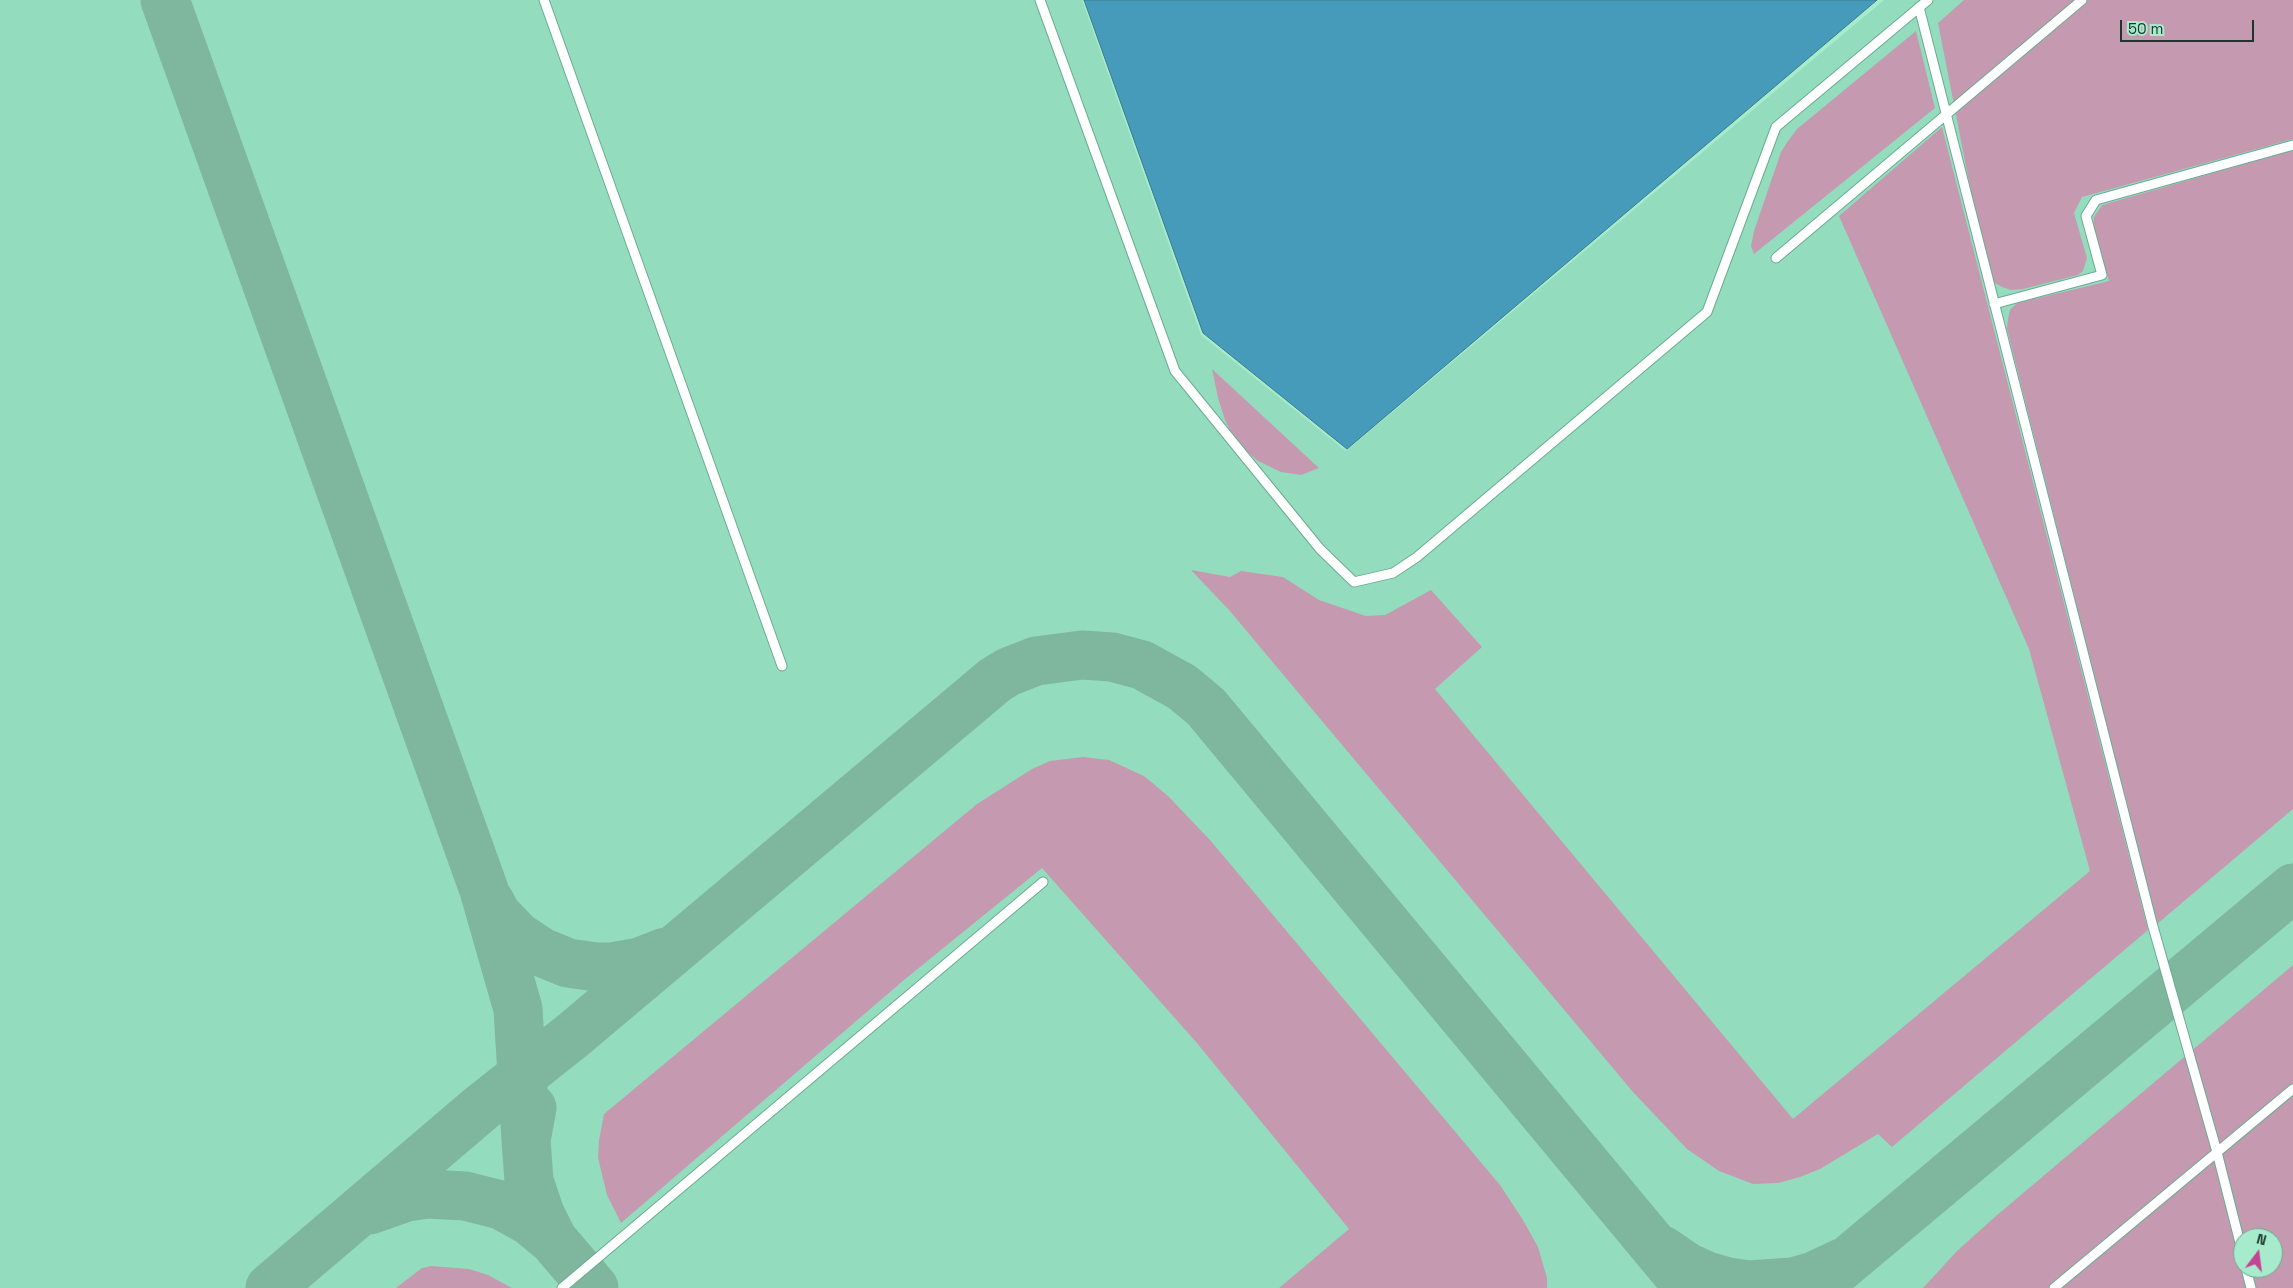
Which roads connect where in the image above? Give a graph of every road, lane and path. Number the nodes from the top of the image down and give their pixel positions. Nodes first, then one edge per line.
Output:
1 (544, 0) edge
2 (1040, 0) edge
3 (1928, 0) edge
4 (2082, 0) edge
5 (1919, 7) junction
6 (1945, 114) junction
7 (2293, 145) edge
8 (1776, 258) dead end
9 (1994, 304) junction
10 (782, 666) dead end
11 (1042, 882) dead end
12 (2293, 1089) edge
13 (2217, 1152) junction
14 (2236, 1228) edge
15 (562, 1288) edge
16 (2054, 1288) edge

1 - 10 lane
2 - 5 lane
3 - 5 lane
4 - 6 lane
5 - 6 lane
6 - 8 lane
6 - 9 lane
7 - 9 lane
9 - 13 lane
11 - 15 lane
12 - 13 lane
13 - 14 lane
13 - 16 lane

